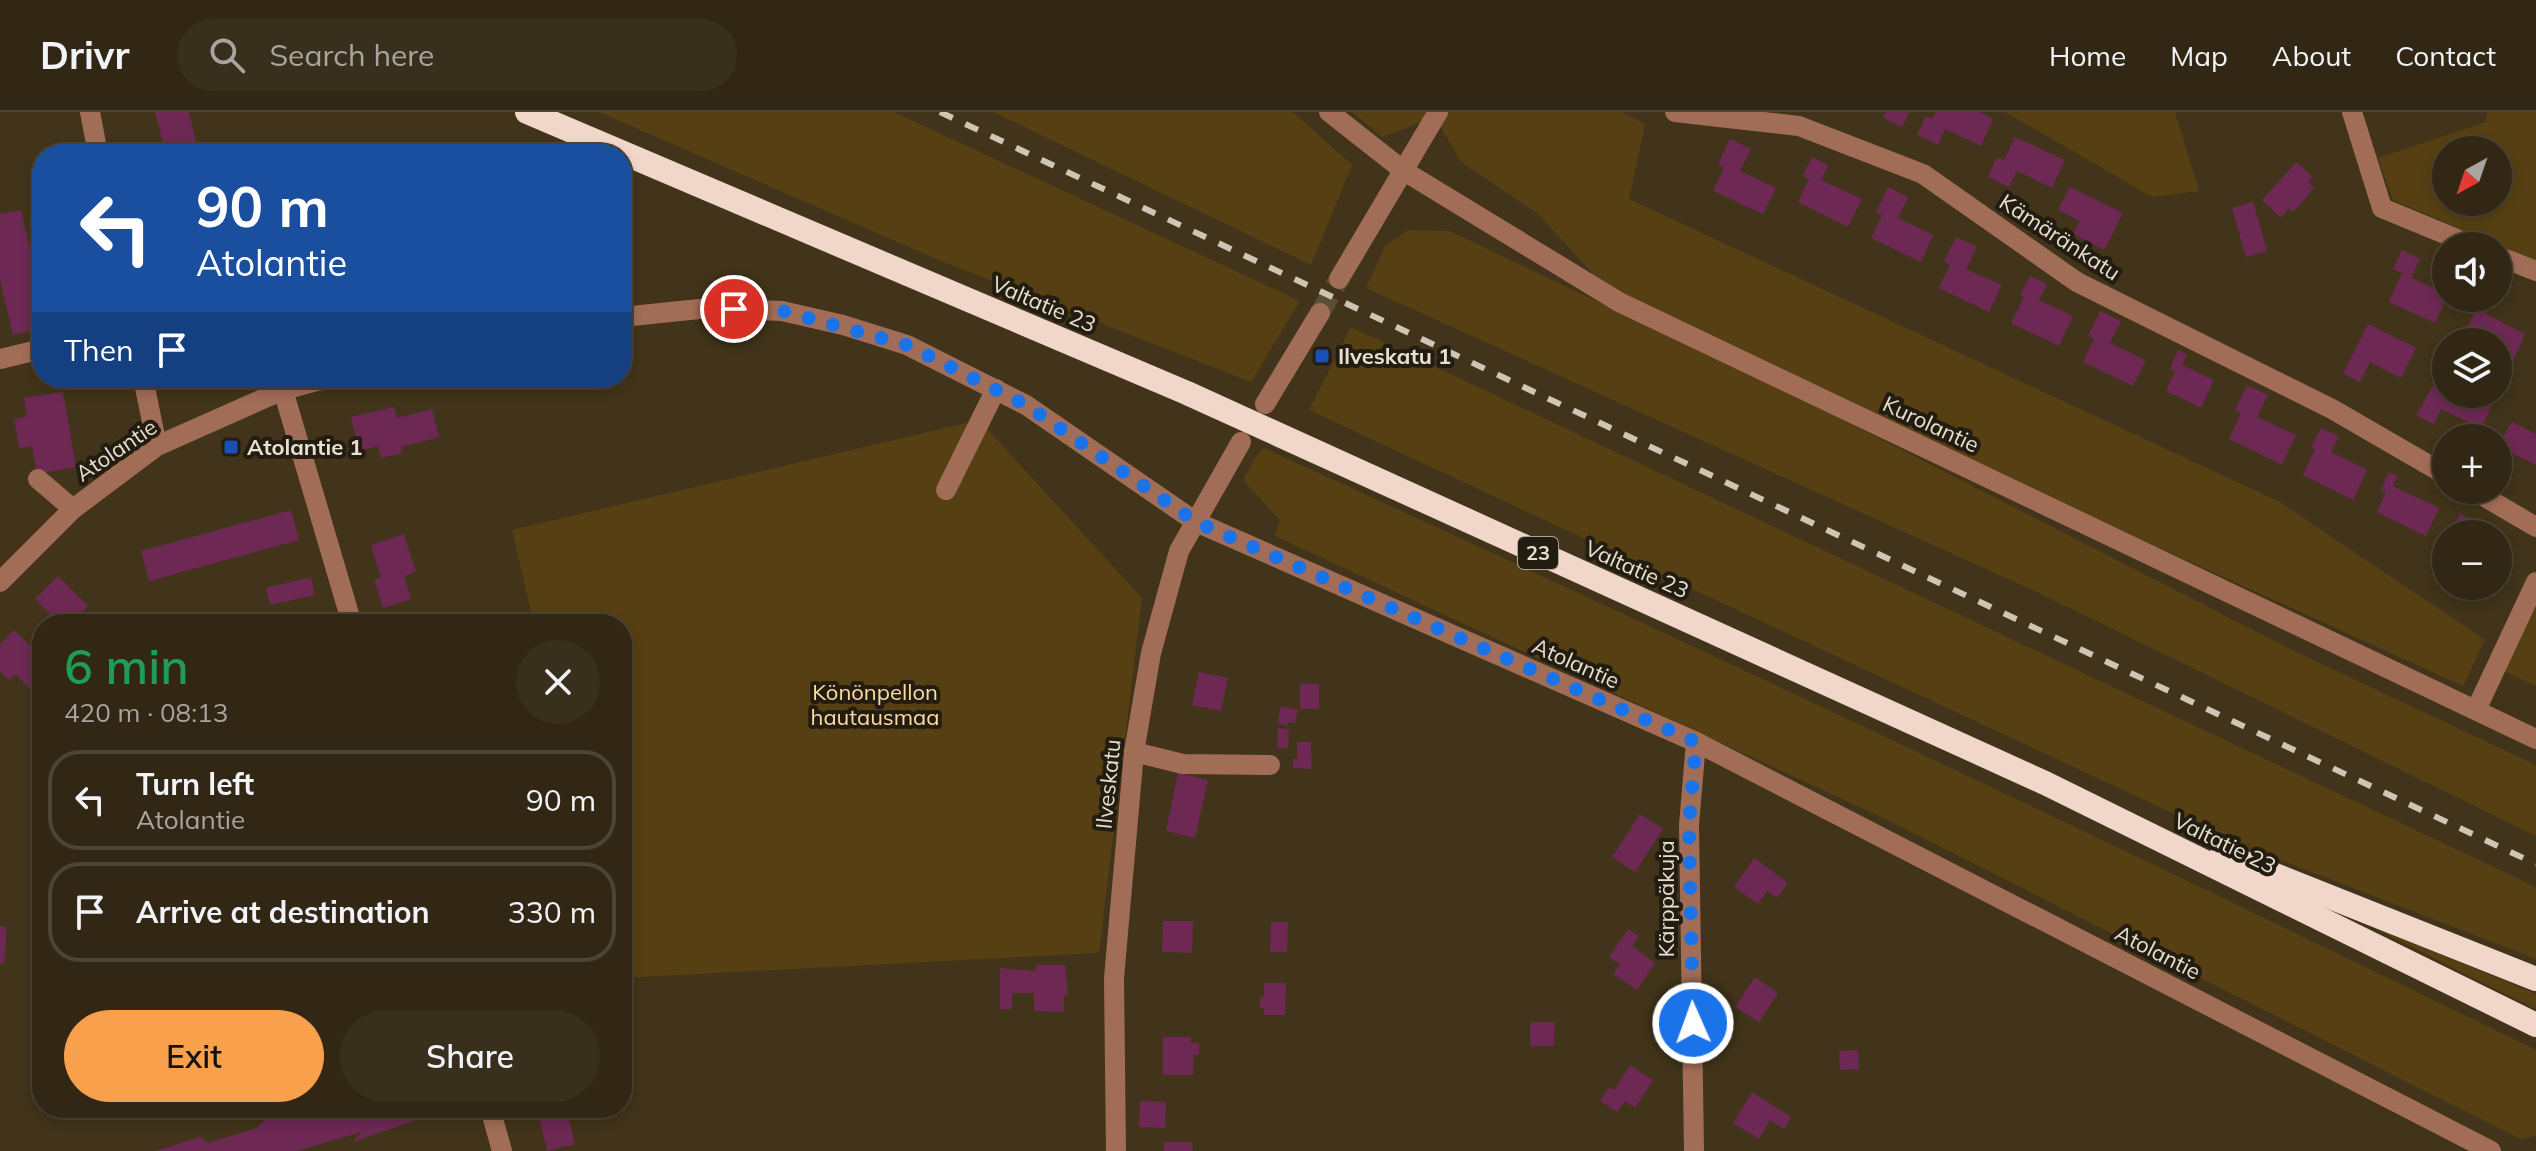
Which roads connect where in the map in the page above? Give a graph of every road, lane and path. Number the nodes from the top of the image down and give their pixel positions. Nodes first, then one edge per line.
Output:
1 (90, 112) edge
2 (527, 112) edge
3 (1329, 112) edge
4 (1438, 112) edge
5 (2352, 112) edge
6 (1676, 113) edge
7 (96, 144) edge
8 (602, 144) edge
9 (632, 157) edge
10 (1404, 171) junction
11 (2440, 232) edge
12 (2512, 262) edge
13 (2536, 271) edge
14 (1339, 279) tunnel mouth
15 (1320, 313) tunnel mouth
16 (632, 316) edge
17 (32, 351) edge
18 (0, 359) edge
19 (145, 388) edge
20 (290, 388) edge
21 (996, 389) junction
22 (283, 390) junction
23 (1265, 404) dead end
24 (1241, 442) dead end
25 (157, 446) junction
26 (2432, 467) edge
27 (38, 479) dead end
28 (946, 490) dead end
29 (2497, 504) edge
30 (73, 509) junction
31 (1196, 522) junction
32 (2536, 527) edge
33 (0, 582) edge
34 (2536, 582) edge
35 (349, 614) edge
36 (2476, 710) junction
37 (2536, 739) edge
38 (1696, 742) junction
39 (1134, 752) junction
40 (1270, 765) dead end
41 (2045, 783) junction
42 (2536, 979) edge
43 (2536, 1025) edge
44 (493, 1118) edge
45 (2458, 1143) edge
46 (502, 1151) edge
47 (1116, 1151) edge
48 (1694, 1151) edge
49 (2491, 1151) edge

1 - 7 street
2 - 8 highway, Valtatie 23 / 23
3 - 10 street, Kurolantie
4 - 10 street
5 - 11 street
6 - 26 street, Kämäränkatu
9 - 41 highway, Valtatie 23 / 23
10 - 14 street
10 - 36 street, Kurolantie
12 - 13 street
15 - 23 street
16 - 21 street, Atolantie
17 - 18 street
19 - 25 street
20 - 22 street, Atolantie
21 - 28 street
21 - 31 street, Atolantie
22 - 25 street, Atolantie
22 - 35 street
24 - 31 street, Ilveskatu
25 - 30 street, Atolantie
27 - 30 street
29 - 32 street
30 - 33 street, Atolantie
31 - 38 street, Atolantie
31 - 39 street, Ilveskatu
34 - 36 street
36 - 37 street, Kurolantie
38 - 45 street, Atolantie
38 - 48 street, Kärppäkuja
39 - 40 street
39 - 47 street, Ilveskatu
41 - 42 highway
41 - 43 highway, Valtatie 23 / 23
44 - 46 street
45 - 49 street, Atolantie

